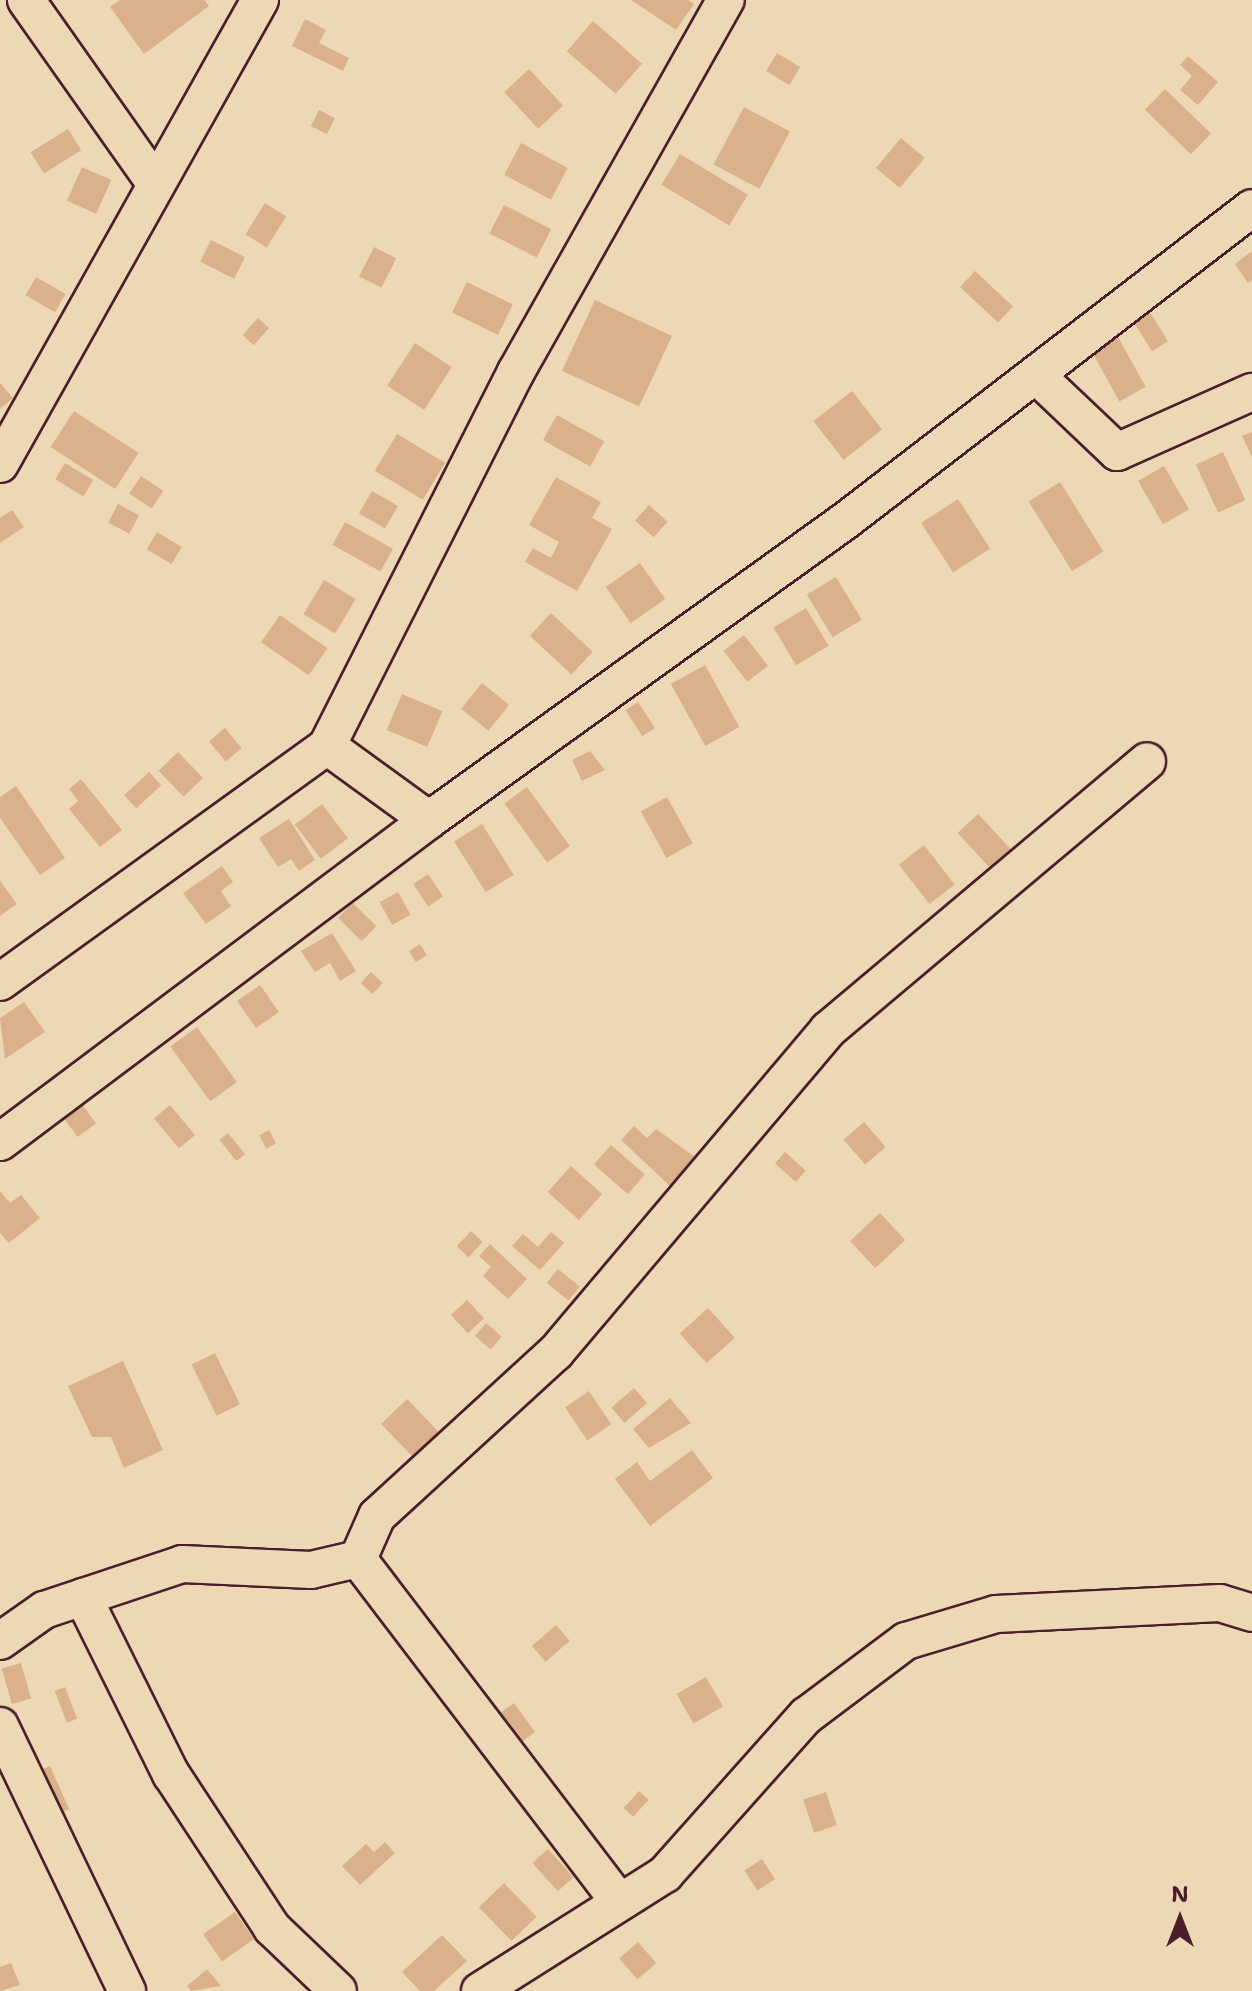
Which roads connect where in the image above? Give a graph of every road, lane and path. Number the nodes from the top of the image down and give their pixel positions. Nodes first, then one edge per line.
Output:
1 (26, 0) edge
2 (260, 0) edge
3 (726, 0) edge
4 (155, 183) junction
5 (1252, 208) edge
6 (1036, 375) junction
7 (1252, 392) edge
8 (0, 464) edge
9 (327, 746) junction
10 (1147, 761) dead end
11 (429, 820) junction
12 (0, 982) edge
13 (0, 1142) edge
14 (358, 1559) junction
15 (83, 1597) junction
16 (1252, 1613) edge
17 (0, 1641) edge
18 (0, 1726) edge
19 (619, 1902) junction
20 (127, 1991) edge
21 (338, 1991) edge
22 (480, 1991) edge

1 - 4 street
2 - 4 street
3 - 9 street
4 - 8 street
5 - 6 street
6 - 7 street
6 - 11 street
9 - 11 street
9 - 12 street
10 - 14 street
11 - 13 street
14 - 15 street
14 - 19 street
15 - 17 street
15 - 21 street
16 - 19 street
18 - 20 street
19 - 22 street

